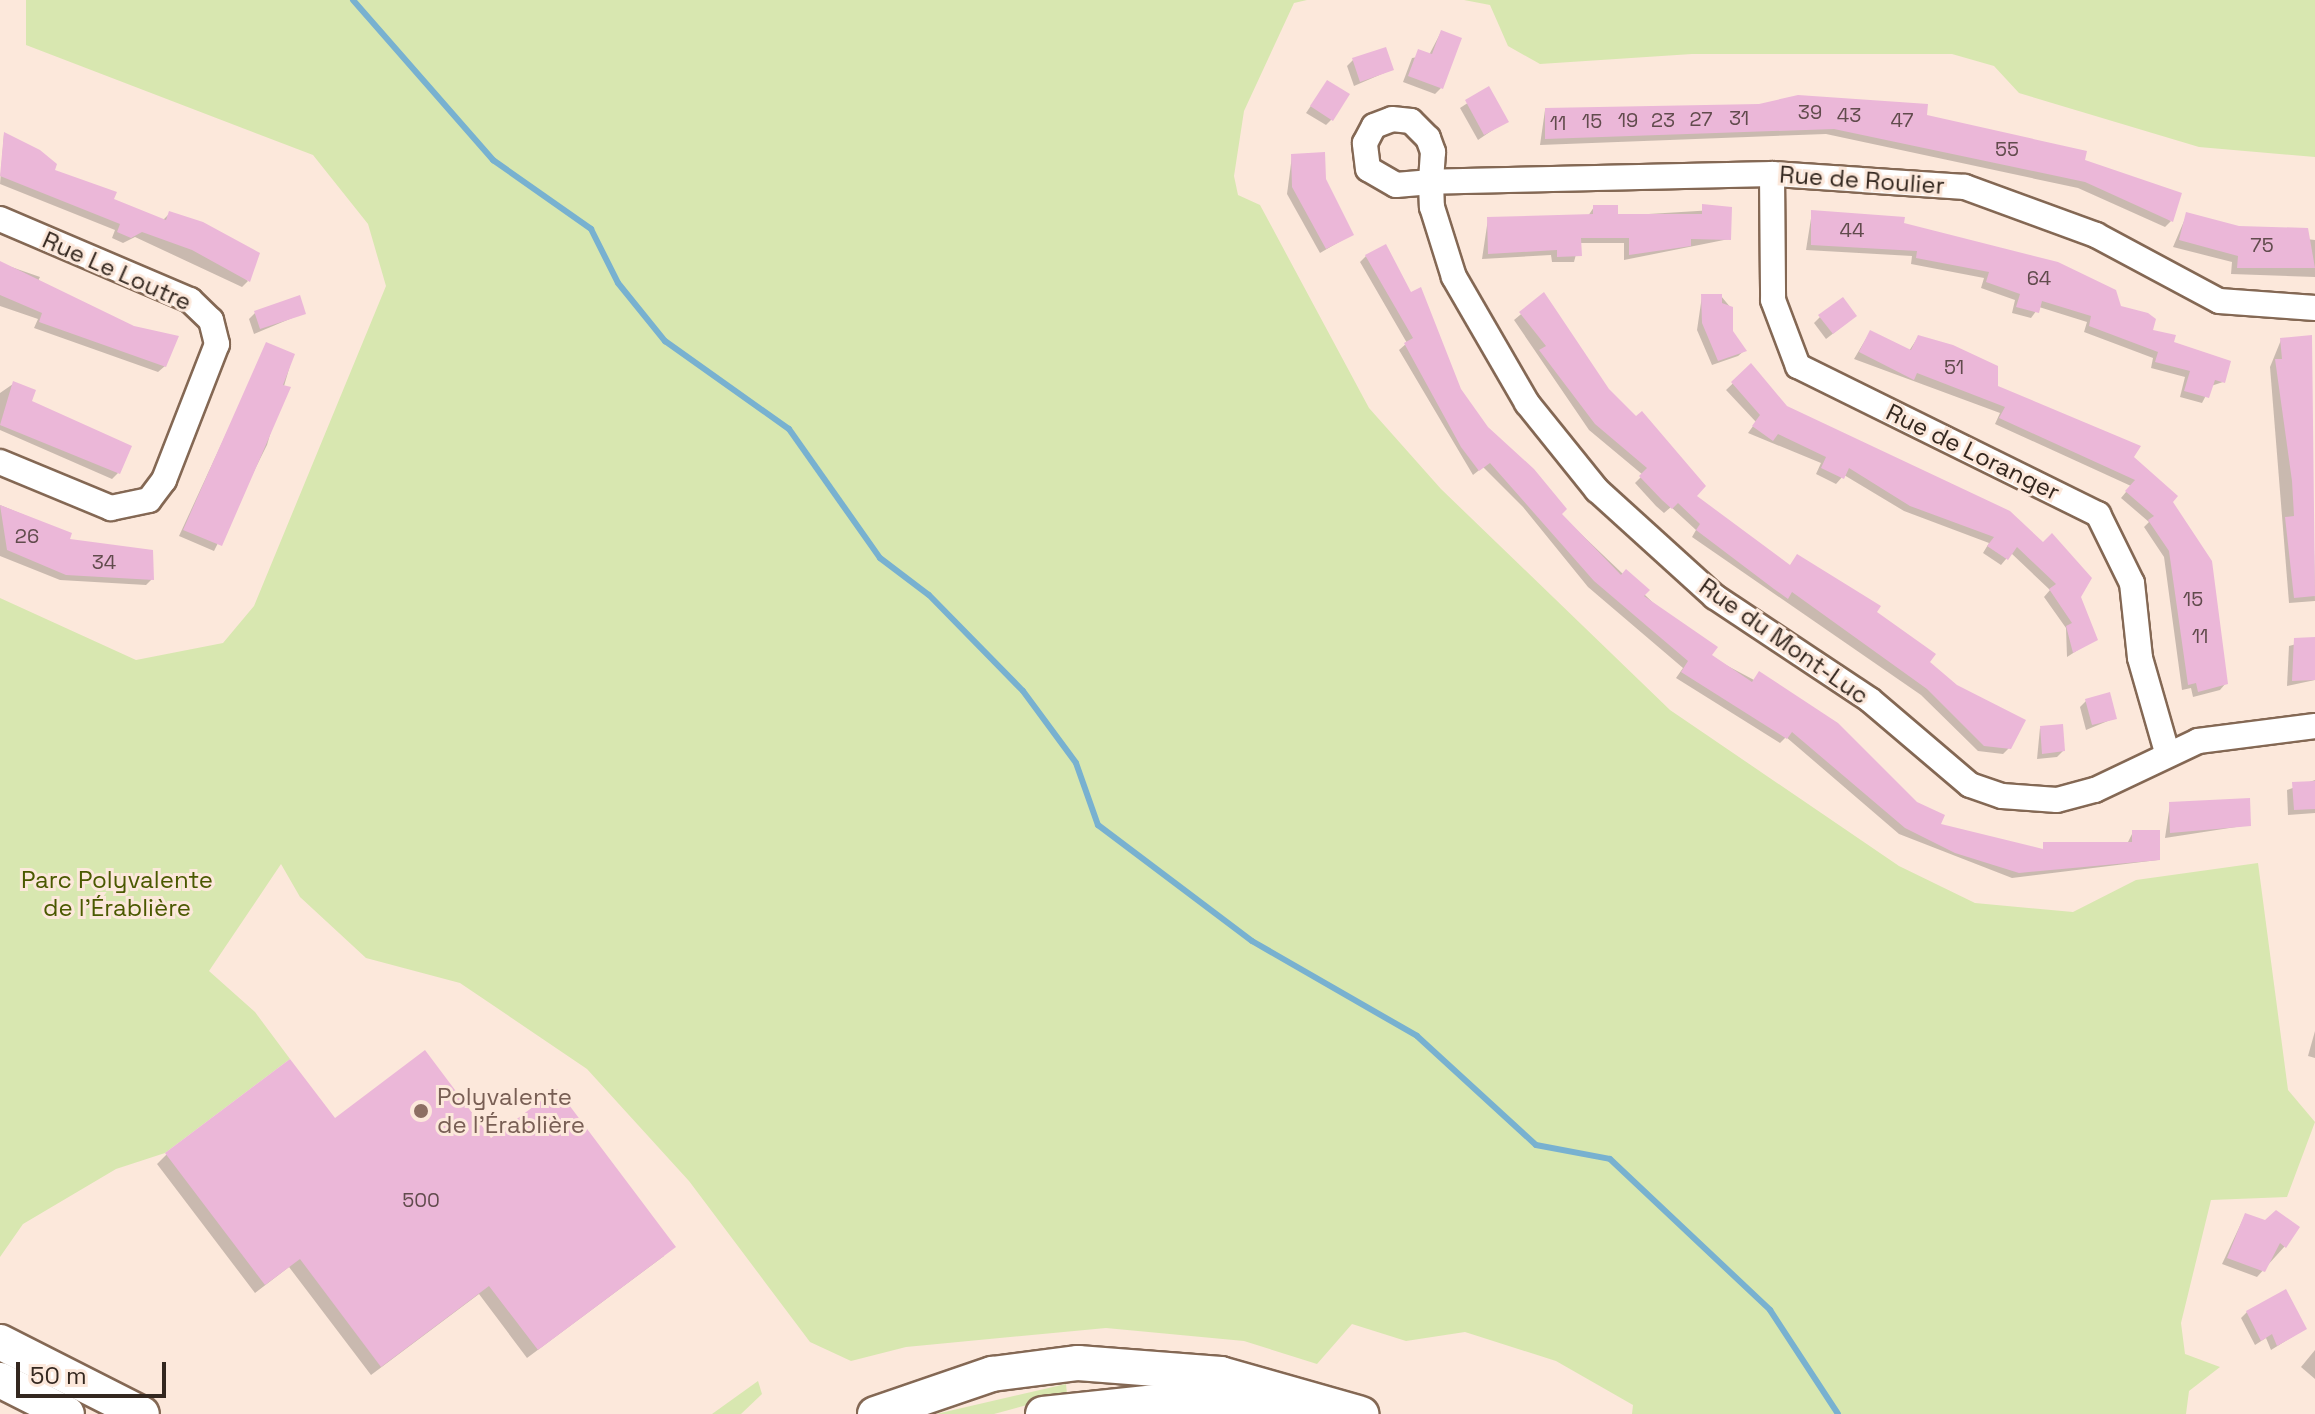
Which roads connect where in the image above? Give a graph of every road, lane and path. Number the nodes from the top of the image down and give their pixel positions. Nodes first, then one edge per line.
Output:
1 (1772, 174) junction
2 (1431, 182) joint
3 (0, 219) edge
4 (2315, 308) edge
5 (0, 462) edge
6 (2315, 726) edge
7 (2167, 752) junction
8 (0, 1342) edge
9 (0, 1380) edge
10 (67, 1414) edge
11 (142, 1414) edge
12 (875, 1414) edge
13 (1043, 1414) edge
14 (1293, 1414) edge
15 (1361, 1414) edge

1 - 2 street, Rue de Roulier
1 - 4 street, Rue de Roulier
1 - 7 street, Rue de Loranger
2 - 7 street, Rue du Mont-Luc
3 - 5 street, Rue Le Loutre
6 - 7 street, Rue du Mont-Luc
8 - 11 main road
9 - 10 main road
12 - 15 main road
13 - 14 main road

